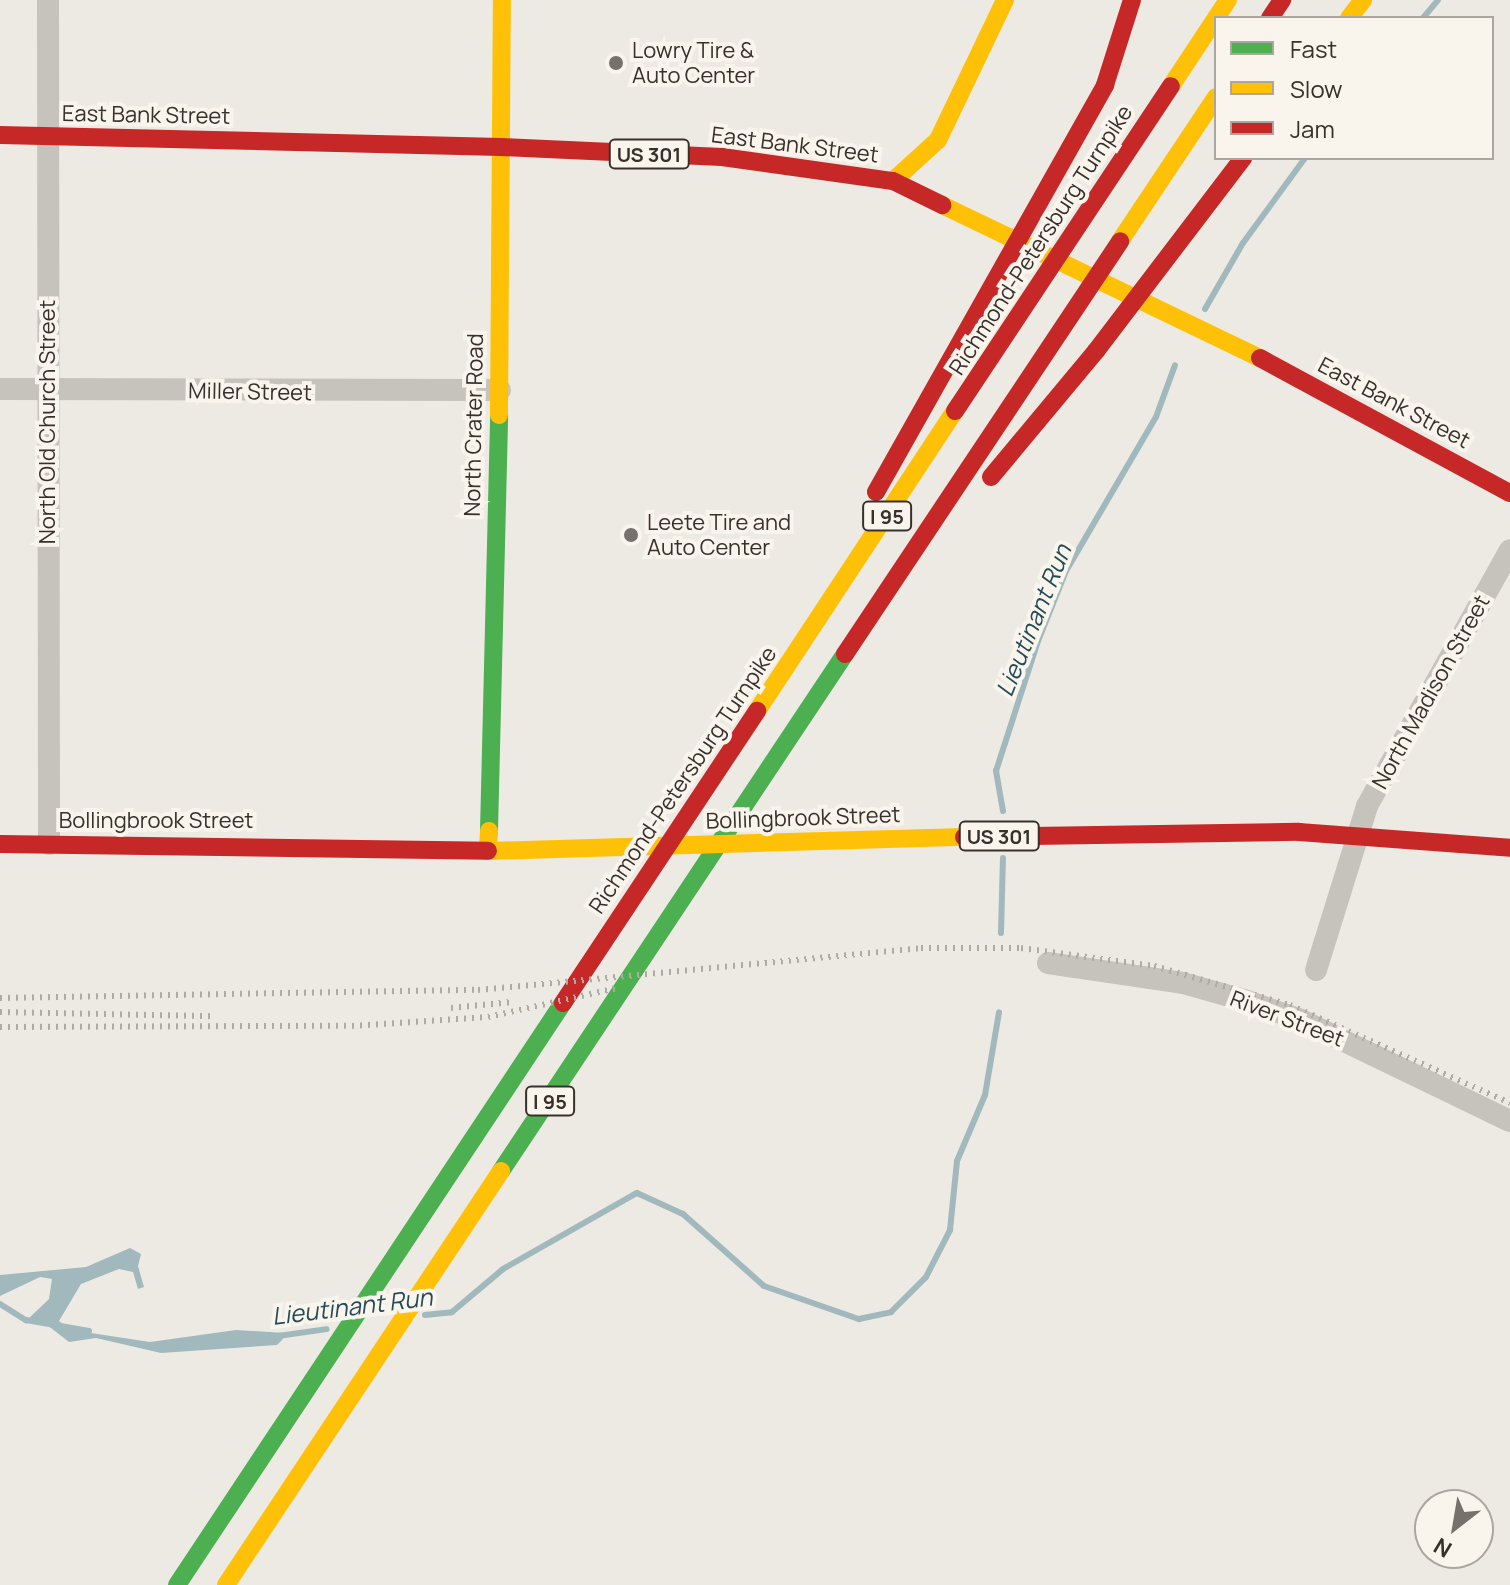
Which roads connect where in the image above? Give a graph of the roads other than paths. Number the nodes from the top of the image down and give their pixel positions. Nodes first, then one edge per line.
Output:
1 (48, 0) edge
2 (502, 0) edge
3 (1005, 0) edge
4 (1132, 0) edge
5 (1214, 21) edge
6 (1214, 100) edge
7 (0, 135) edge
8 (49, 136) junction
9 (501, 147) junction
10 (1241, 160) edge
11 (893, 181) junction
12 (0, 389) edge
13 (48, 389) junction
14 (500, 390) junction
15 (1510, 493) edge
16 (1510, 550) edge
17 (865, 627) junction
18 (751, 720) junction
19 (1355, 835) junction
20 (0, 844) edge
21 (49, 844) junction
22 (1510, 848) edge
23 (488, 851) junction
24 (1048, 963) dead end
25 (1316, 970) dead end
26 (1510, 1121) edge
27 (177, 1585) edge
28 (226, 1585) edge

1 - 8 street, North Old Church Street
2 - 9 main road, North Crater Road
3 - 11 main road
4 - 18 main road
5 - 18 main road, Richmond-Petersburg Turnpike / I 95
6 - 17 main road, I 95
7 - 8 main road, East Bank Street
8 - 9 main road, East Bank Street
8 - 13 street, North Old Church Street
9 - 11 main road, East Bank Street / US 301
9 - 14 main road, North Crater Road
10 - 17 main road
11 - 15 main road, East Bank Street / US 301
12 - 13 street, Miller Street
13 - 14 street, Miller Street
13 - 21 street, North Old Church Street
14 - 23 main road, North Crater Road
16 - 19 street, North Madison Street
17 - 28 main road, I 95
18 - 27 main road, Richmond-Petersburg Turnpike / I 95
19 - 22 main road, Bollingbrook Street / US 301
19 - 23 main road, Bollingbrook Street / US 301
19 - 25 street, North Madison Street
20 - 21 main road, Bollingbrook Street
21 - 23 main road, Bollingbrook Street
24 - 26 street, River Street

